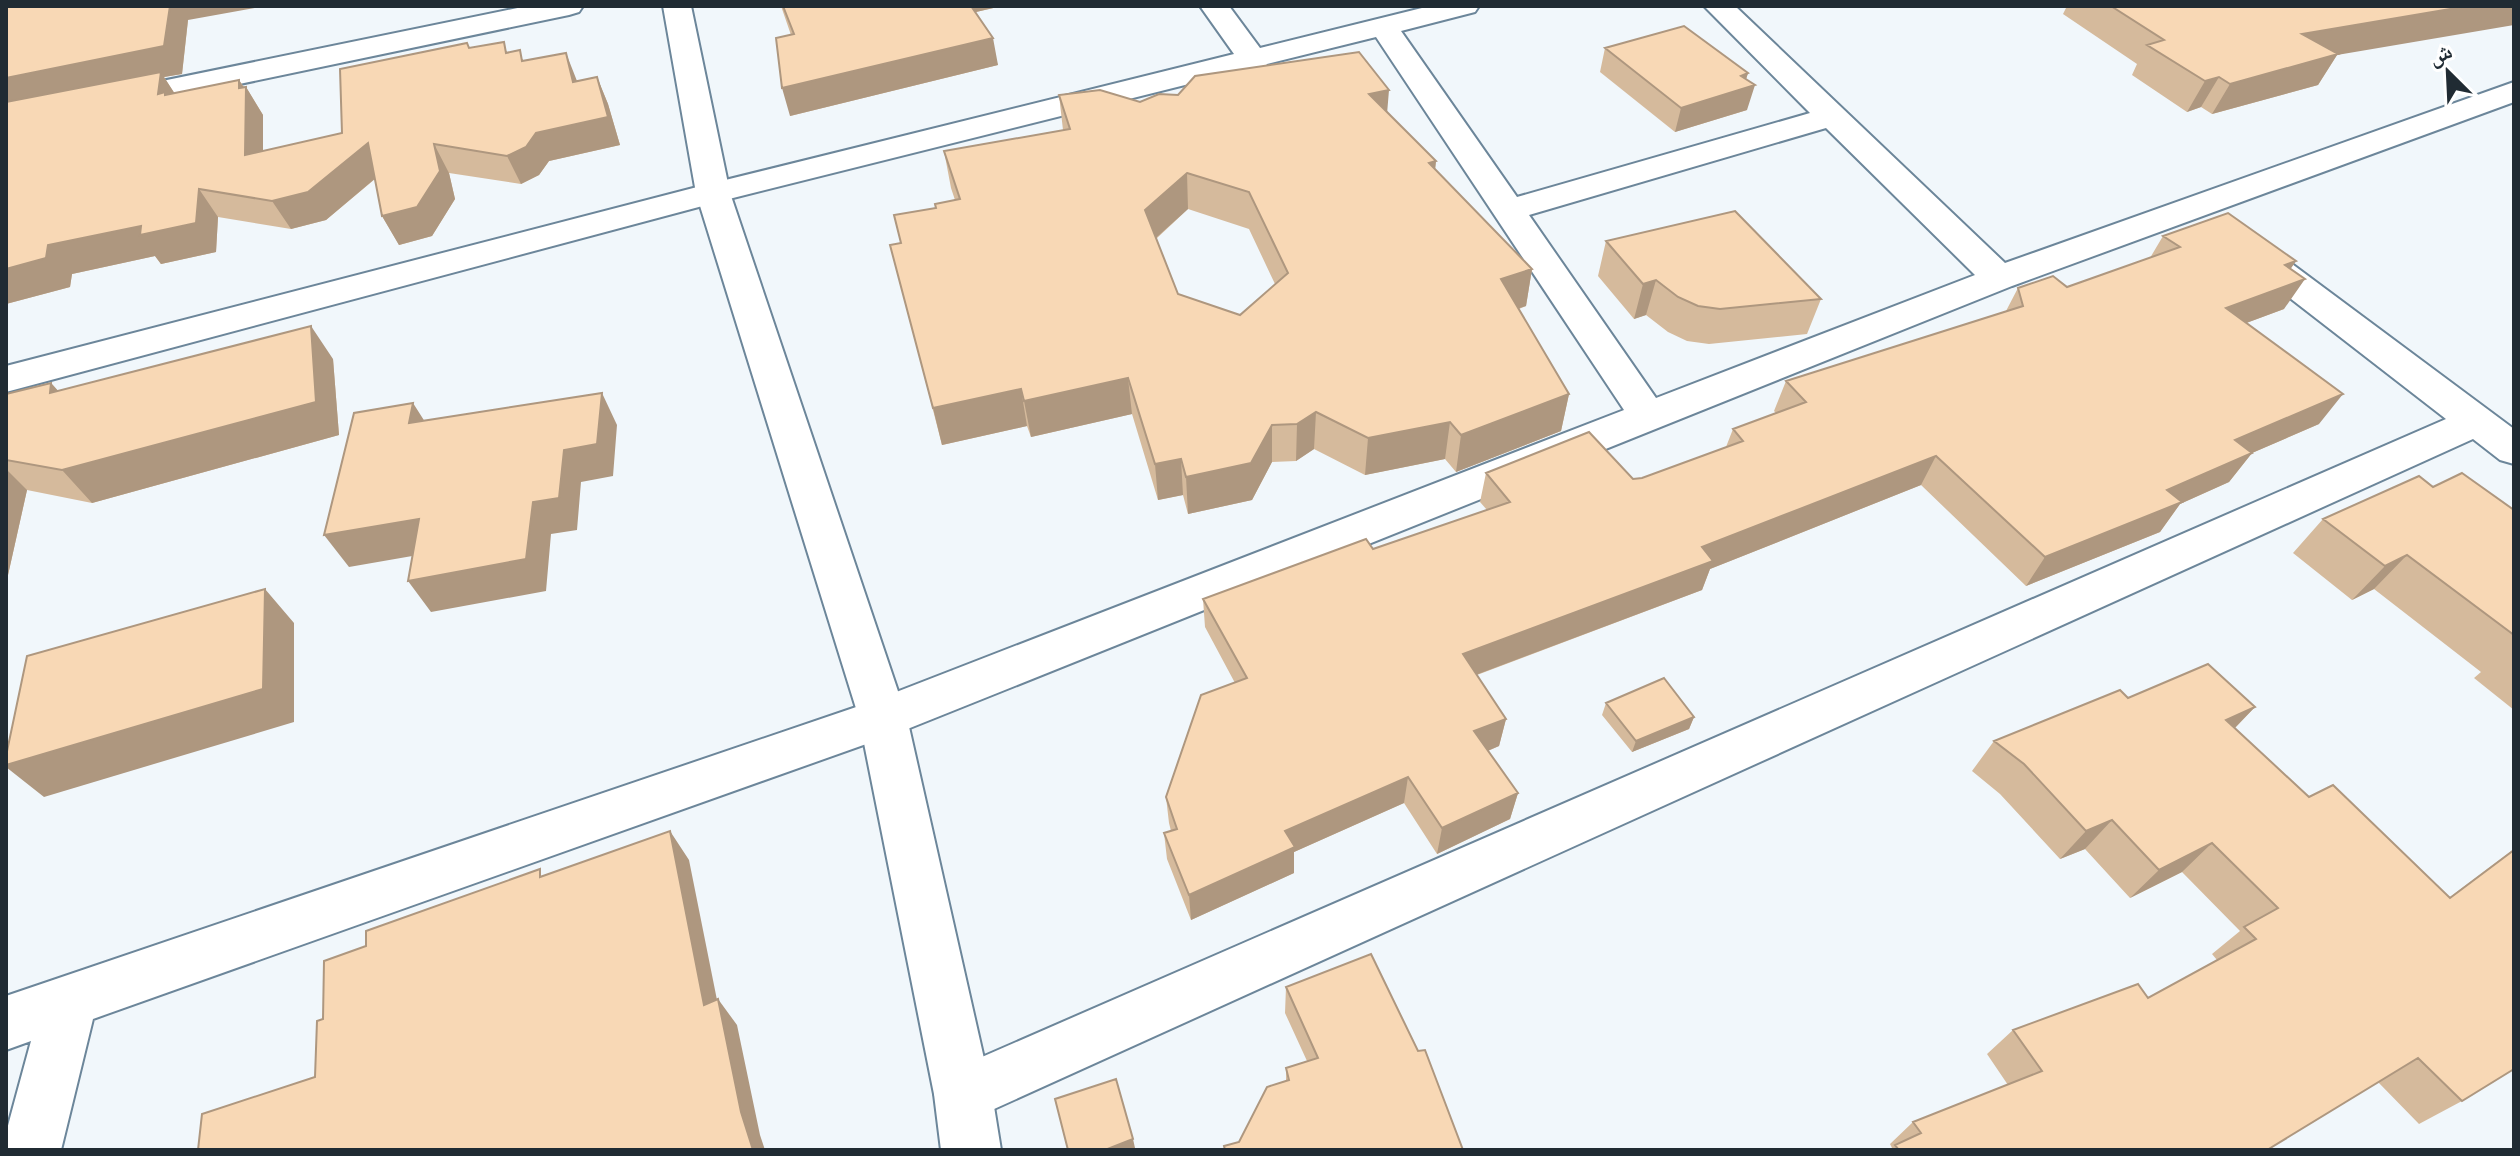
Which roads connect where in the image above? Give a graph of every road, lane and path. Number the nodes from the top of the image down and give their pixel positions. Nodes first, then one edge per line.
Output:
1 (569, 6) edge
2 (677, 6) edge
3 (1214, 6) edge
4 (1465, 6) edge
5 (1718, 6) edge
6 (1384, 27) junction
7 (1254, 61) junction
8 (2514, 91) edge
9 (1834, 116) junction
10 (6, 123) edge
11 (713, 193) junction
12 (2193, 207) junction
13 (1508, 210) junction
14 (1999, 278) junction
15 (6, 379) edge
16 (1648, 416) junction
17 (2477, 421) junction
18 (2514, 450) edge
19 (883, 718) junction
20 (70, 999) junction
21 (6, 1023) edge
22 (963, 1094) junction
23 (31, 1150) edge
24 (971, 1150) edge

1 - 10 street
2 - 11 street
3 - 7 street
4 - 6 street
5 - 9 street
6 - 7 street
6 - 13 street
7 - 11 street
8 - 12 street
9 - 13 street
9 - 14 street
11 - 15 street
11 - 19 street
12 - 14 street
12 - 17 street
13 - 16 street
14 - 16 street
16 - 19 street
17 - 18 street
17 - 22 street
19 - 20 street
19 - 22 street
20 - 21 street
20 - 23 street
22 - 24 street

